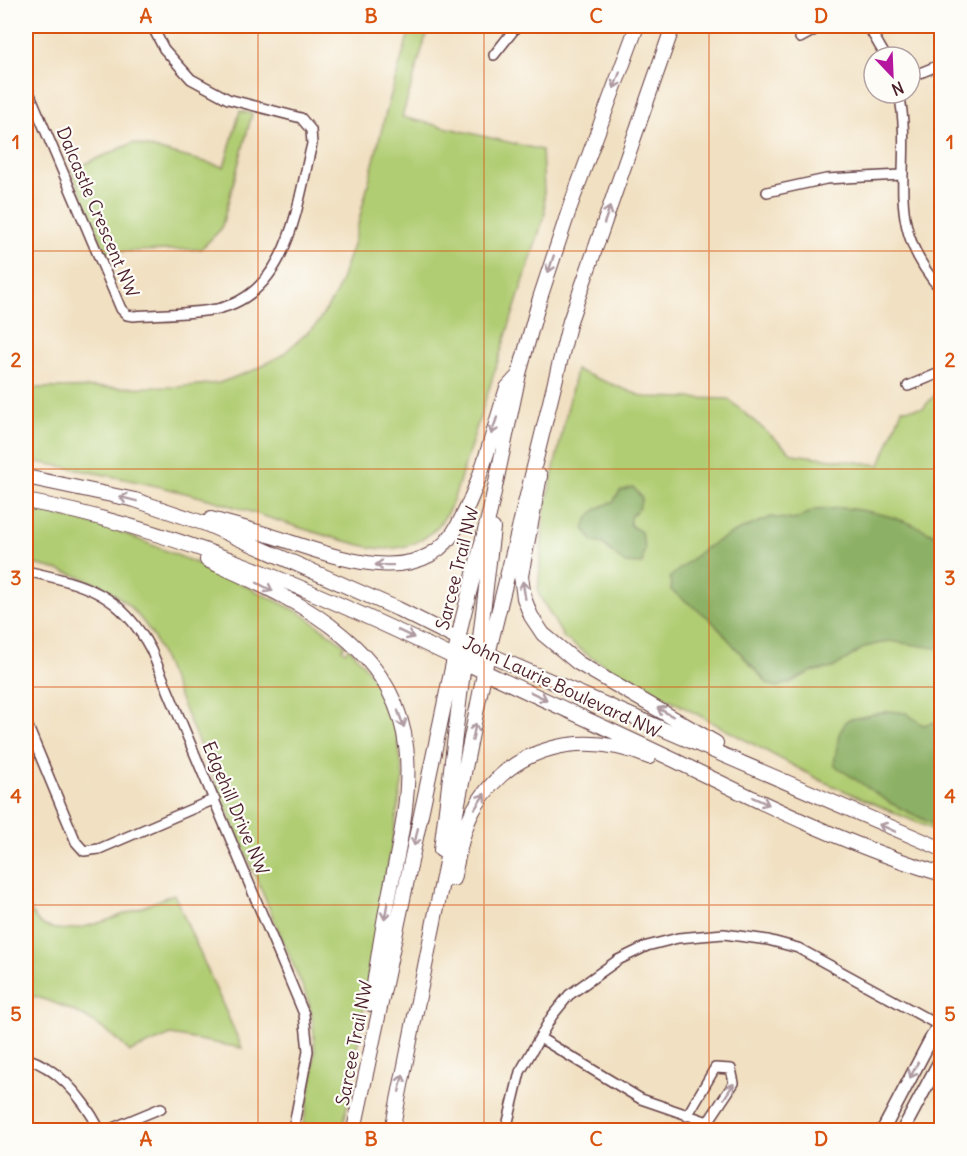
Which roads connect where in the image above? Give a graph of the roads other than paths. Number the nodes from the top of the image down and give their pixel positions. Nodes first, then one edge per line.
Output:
1 (152, 26) edge
2 (517, 26) edge
3 (637, 26) edge
4 (673, 26) edge
5 (822, 26) edge
6 (868, 26) edge
7 (800, 38) dead end
8 (879, 45) edge
9 (494, 56) dead end
10 (942, 64) edge
11 (922, 72) edge
12 (26, 85) edge
13 (900, 105) edge
14 (901, 175) junction
15 (768, 192) dead end
16 (942, 291) edge
17 (556, 370) junction
18 (942, 372) edge
19 (519, 374) junction
20 (908, 386) dead end
21 (26, 477) edge
22 (26, 501) edge
23 (490, 511) junction
24 (184, 516) junction
25 (177, 541) junction
26 (26, 571) edge
27 (458, 639) junction
28 (484, 652) junction
29 (460, 659) junction
30 (486, 672) junction
31 (26, 722) edge
32 (751, 765) junction
33 (708, 777) junction
34 (215, 799) junction
35 (942, 849) edge
36 (917, 867) junction
37 (942, 874) edge
38 (444, 879) junction
39 (942, 882) edge
40 (940, 1023) edge
41 (411, 1036) junction
42 (540, 1038) junction
43 (371, 1041) junction
44 (942, 1057) edge
45 (26, 1058) edge
46 (161, 1108) dead end
47 (687, 1116) junction
48 (100, 1131) edge
49 (108, 1131) edge
50 (293, 1131) edge
51 (354, 1131) edge
52 (392, 1131) edge
53 (506, 1131) edge
54 (883, 1131) edge
55 (903, 1131) edge

1 - 12 street, Dalcastle Crescent NW
2 - 9 street
3 -> 19 main road, Sarcee Trail NW
17 -> 4 main road
5 - 7 street
6 - 8 street
10 - 11 street
13 - 14 street
14 - 15 street
14 - 16 street
17 - 28 main road
32 -> 17 main road
18 - 20 street
19 - 23 main road, Sarcee Trail NW
19 -> 24 main road
24 -> 21 main road, John Laurie Boulevard NW
22 - 25 main road, John Laurie Boulevard NW
23 - 27 main road, Sarcee Trail NW
23 - 28 main road
24 - 27 main road, John Laurie Boulevard NW
25 -> 29 main road, John Laurie Boulevard NW
25 -> 43 main road
26 - 34 street, Edgehill Drive NW
27 - 28 main road, John Laurie Boulevard NW
27 - 29 main road
28 - 30 main road
28 - 32 main road, John Laurie Boulevard NW
29 - 30 main road, John Laurie Boulevard NW
29 - 38 main road
29 -> 43 main road, Sarcee Trail NW
30 -> 33 main road, John Laurie Boulevard NW
38 -> 30 main road
31 - 34 street
35 -> 32 main road, John Laurie Boulevard NW
33 -> 36 main road, John Laurie Boulevard NW
41 -> 33 main road
34 - 50 street, Edgehill Drive NW
36 - 37 main road, John Laurie Boulevard NW
36 - 39 main road
38 - 41 main road
40 - 42 street
40 -> 54 street
52 -> 41 main road
42 - 47 street
42 - 53 street
43 - 51 main road, Sarcee Trail NW
44 - 55 street
45 - 48 street
46 - 49 street
47 -> 47 street

